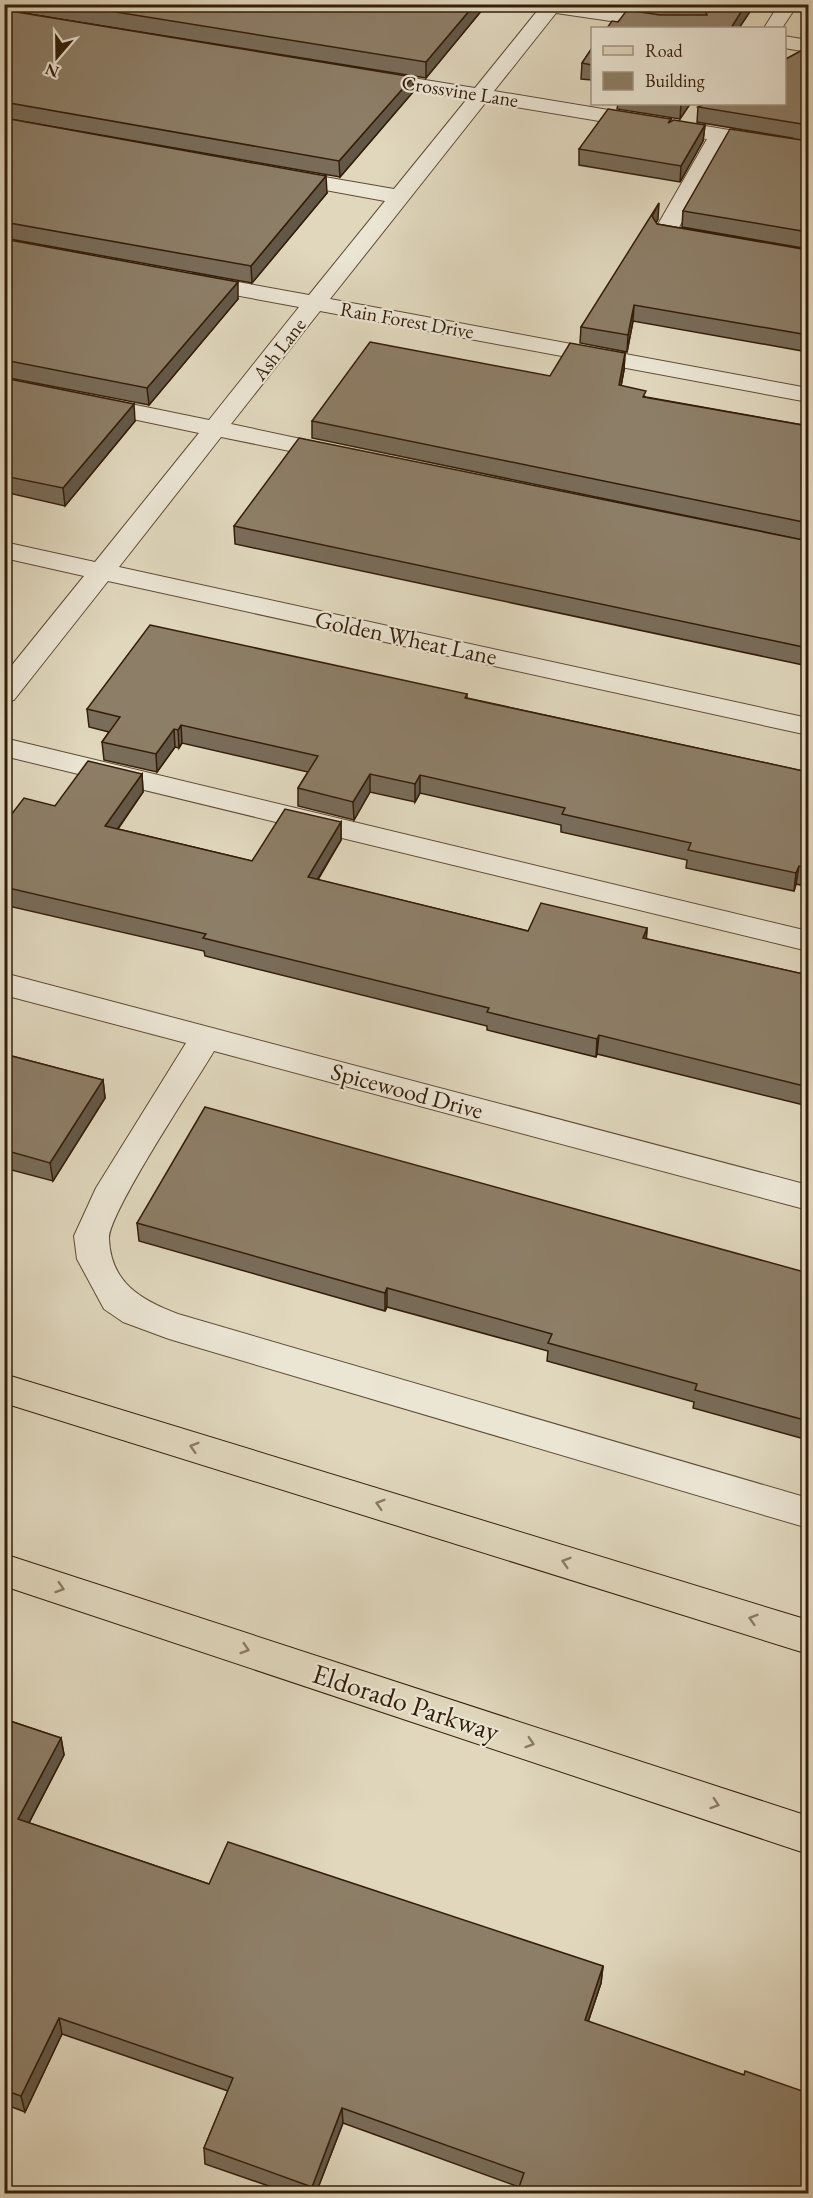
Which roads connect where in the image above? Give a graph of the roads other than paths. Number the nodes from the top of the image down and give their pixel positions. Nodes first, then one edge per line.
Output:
1 (789, 4) edge
2 (546, 5) edge
3 (689, 27) edge
4 (774, 27) edge
5 (786, 42) edge
6 (808, 46) edge
7 (354, 74) edge
8 (482, 95) junction
9 (720, 135) junction
10 (808, 150) edge
11 (260, 172) edge
12 (400, 197) junction
13 (719, 242) edge
14 (177, 278) edge
15 (315, 303) junction
16 (4, 385) edge
17 (808, 395) edge
18 (216, 428) junction
19 (359, 458) edge
20 (4, 550) edge
21 (102, 571) junction
22 (4, 694) edge
23 (808, 727) edge
24 (4, 747) edge
25 (808, 942) edge
26 (4, 984) edge
27 (206, 1038) junction
28 (808, 1197) edge
29 (4, 1388) edge
30 (808, 1512) edge
31 (4, 1570) edge
32 (808, 1637) edge
33 (808, 1835) edge

1 - 4 street
2 - 3 street
2 - 8 street, Ash Lane
5 - 6 street
7 - 8 street, Crossvine Lane
8 - 9 street, Crossvine Lane
8 - 12 street, Ash Lane
9 - 10 street, Crossvine Lane
9 - 13 street
11 - 12 street
12 - 15 street, Ash Lane
14 - 15 street, Rain Forest Drive
15 - 17 street, Rain Forest Drive
15 - 18 street, Ash Lane
16 - 18 street
18 - 19 street
18 - 21 street, Ash Lane
20 - 21 street, Golden Wheat Lane
21 - 22 street, Ash Lane
21 - 23 street, Golden Wheat Lane
24 - 25 street
26 - 27 street, Spicewood Drive
27 - 28 street, Spicewood Drive
27 - 30 street
32 -> 29 main road
31 -> 33 main road, Eldorado Parkway

